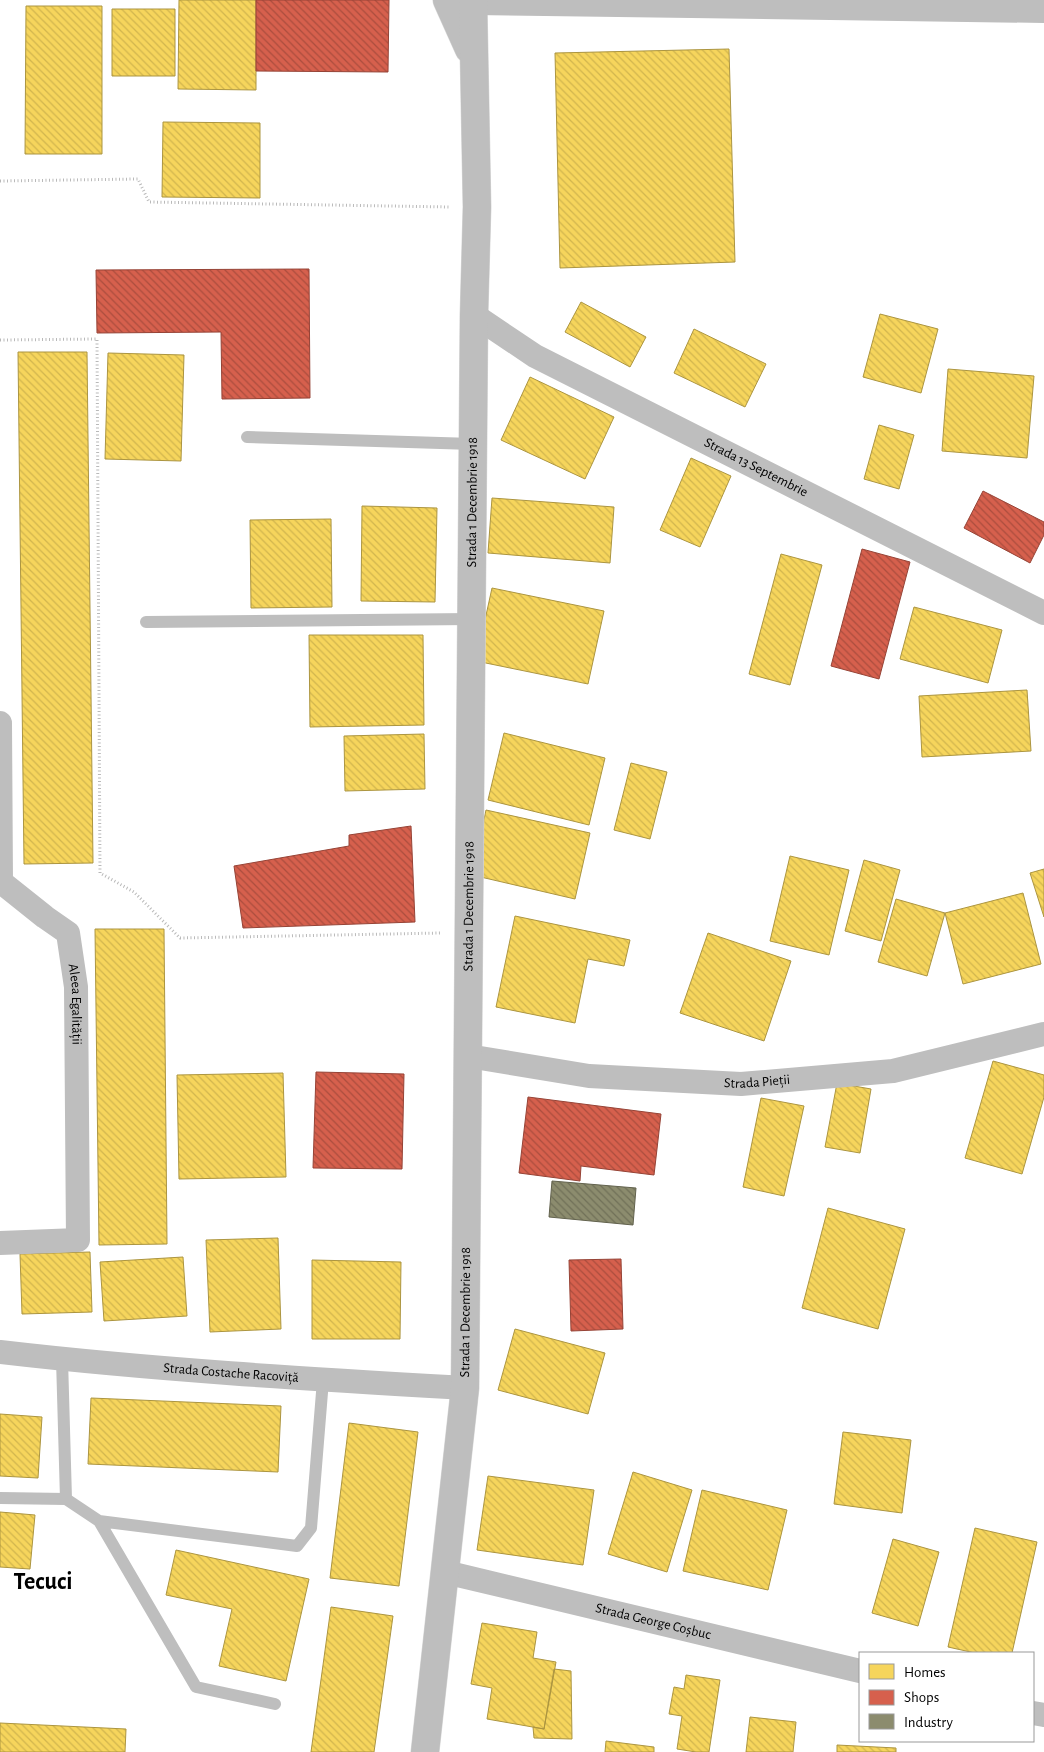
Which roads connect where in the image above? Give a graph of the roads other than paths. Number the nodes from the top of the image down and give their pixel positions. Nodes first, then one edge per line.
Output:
1 (465, 1) edge
2 (1044, 11) edge
3 (474, 315) junction
4 (247, 437) dead end
5 (473, 444) junction
6 (1044, 613) edge
7 (472, 618) junction
8 (146, 622) dead end
9 (0, 723) edge
10 (0, 762) edge
11 (1044, 1034) edge
12 (468, 1056) junction
13 (0, 1243) edge
14 (0, 1352) edge
15 (62, 1359) junction
16 (322, 1380) junction
17 (465, 1388) junction
18 (0, 1498) edge
19 (66, 1499) junction
20 (99, 1521) junction
21 (445, 1572) junction
22 (859, 1672) edge
23 (275, 1704) dead end
24 (425, 1752) edge

1 - 2 street
1 - 3 main road, Strada 1 Decembrie 1918
3 - 5 main road, Strada 1 Decembrie 1918
3 - 6 street, Strada 13 Septembrie
4 - 5 lane
5 - 7 main road, Strada 1 Decembrie 1918
7 - 8 lane
7 - 12 main road, Strada 1 Decembrie 1918
9 - 10 street, Aleea Egalității
10 - 13 street, Aleea Egalității
11 - 12 street, Strada Pieții
12 - 17 main road, Strada 1 Decembrie 1918
14 - 15 street, Strada Costache Racoviță
15 - 16 street, Strada Costache Racoviță
15 - 19 lane
16 - 17 street, Strada Costache Racoviță
16 - 20 lane
17 - 21 main road, Strada 1 Decembrie 1918
18 - 19 lane
19 - 20 lane
20 - 23 lane
21 - 22 street, Strada George Coșbuc
21 - 24 main road, Strada 1 Decembrie 1918

